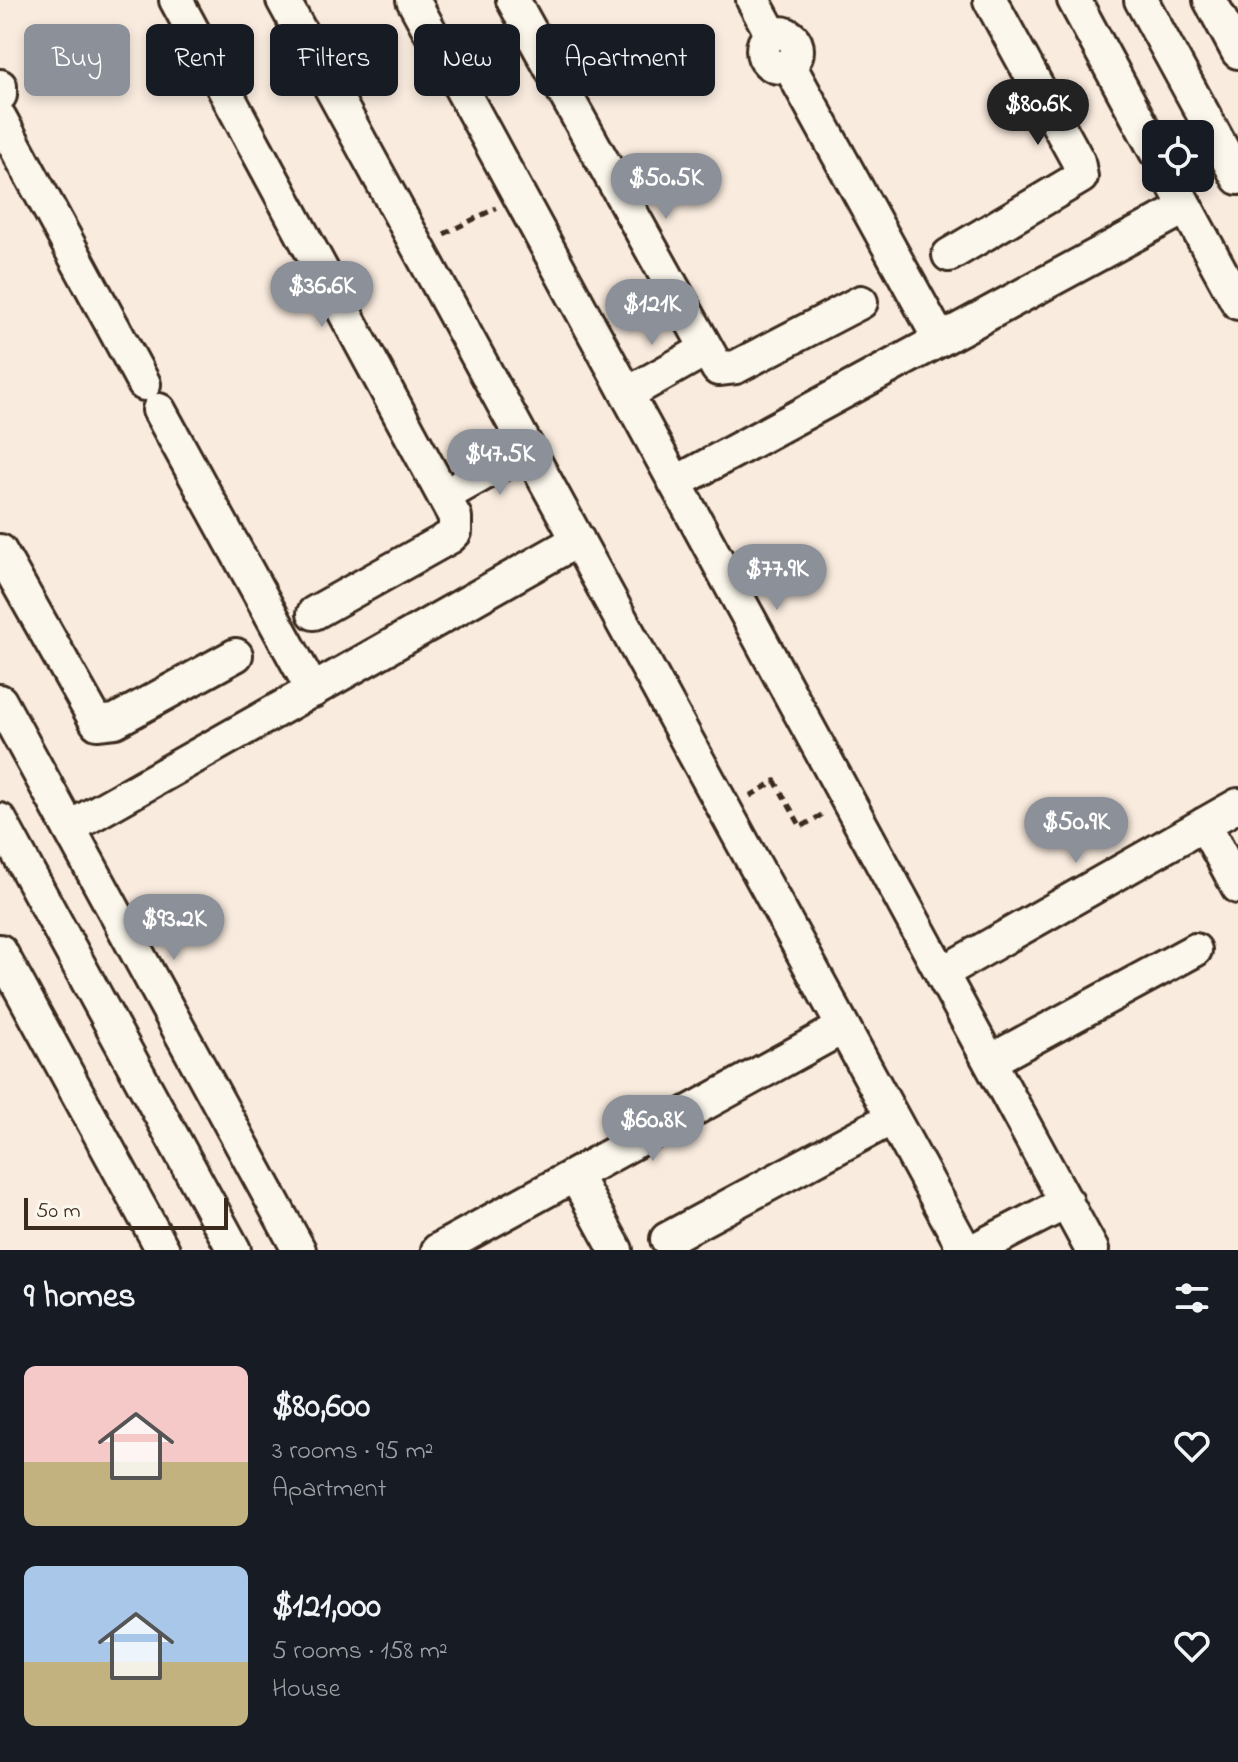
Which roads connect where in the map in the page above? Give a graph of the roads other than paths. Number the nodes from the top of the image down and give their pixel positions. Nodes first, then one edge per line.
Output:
1 (176, 0) edge
2 (283, 0) edge
3 (413, 0) edge
4 (513, 0) edge
5 (753, 0) edge
6 (990, 0) edge
7 (1074, 0) edge
8 (1141, 0) edge
9 (1210, 0) edge
10 (1238, 52) edge
11 (0, 86) edge
12 (0, 95) edge
13 (0, 118) edge
14 (1142, 126) edge
15 (1238, 178) edge
16 (1178, 192) edge
17 (1186, 207) junction
18 (949, 255) dead end
19 (861, 302) dead end
20 (1238, 303) edge
21 (940, 340) junction
22 (705, 350) junction
23 (627, 394) junction
24 (528, 449) junction
25 (675, 483) junction
26 (444, 496) junction
27 (578, 540) junction
28 (0, 551) edge
29 (314, 613) dead end
30 (236, 655) dead end
31 (313, 691) junction
32 (0, 701) edge
33 (1238, 805) edge
34 (0, 820) edge
35 (1204, 824) junction
36 (69, 828) junction
37 (1238, 887) edge
38 (1195, 950) dead end
39 (0, 951) edge
40 (942, 973) junction
41 (842, 1028) junction
42 (990, 1061) junction
43 (892, 1118) junction
44 (575, 1175) junction
45 (1067, 1202) junction
46 (667, 1239) dead end
47 (607, 1247) edge
48 (163, 1250) edge
49 (234, 1250) edge
50 (299, 1250) edge
51 (438, 1250) edge
52 (965, 1250) edge
53 (974, 1250) edge
54 (1092, 1250) edge

1 - 26 street
2 - 24 street
3 - 23 street
4 - 22 street
5 - 21 street
6 - 18 street
7 - 14 street
8 - 15 street
9 - 10 street
11 - 12 street
13 - 31 street
16 - 17 street
17 - 20 street
17 - 21 street
19 - 22 street
21 - 25 street
22 - 23 street
23 - 25 street
24 - 26 street
24 - 27 street
25 - 40 street
26 - 29 street
27 - 31 street
27 - 41 street
28 - 30 street
31 - 36 street
32 - 36 street
33 - 35 street
34 - 49 street
35 - 37 street
35 - 40 street
36 - 50 street
38 - 42 street
39 - 48 street
40 - 42 street
41 - 43 street
41 - 44 street
42 - 45 street
43 - 46 street
43 - 52 street
44 - 47 street
44 - 51 street
45 - 53 street
45 - 54 street

